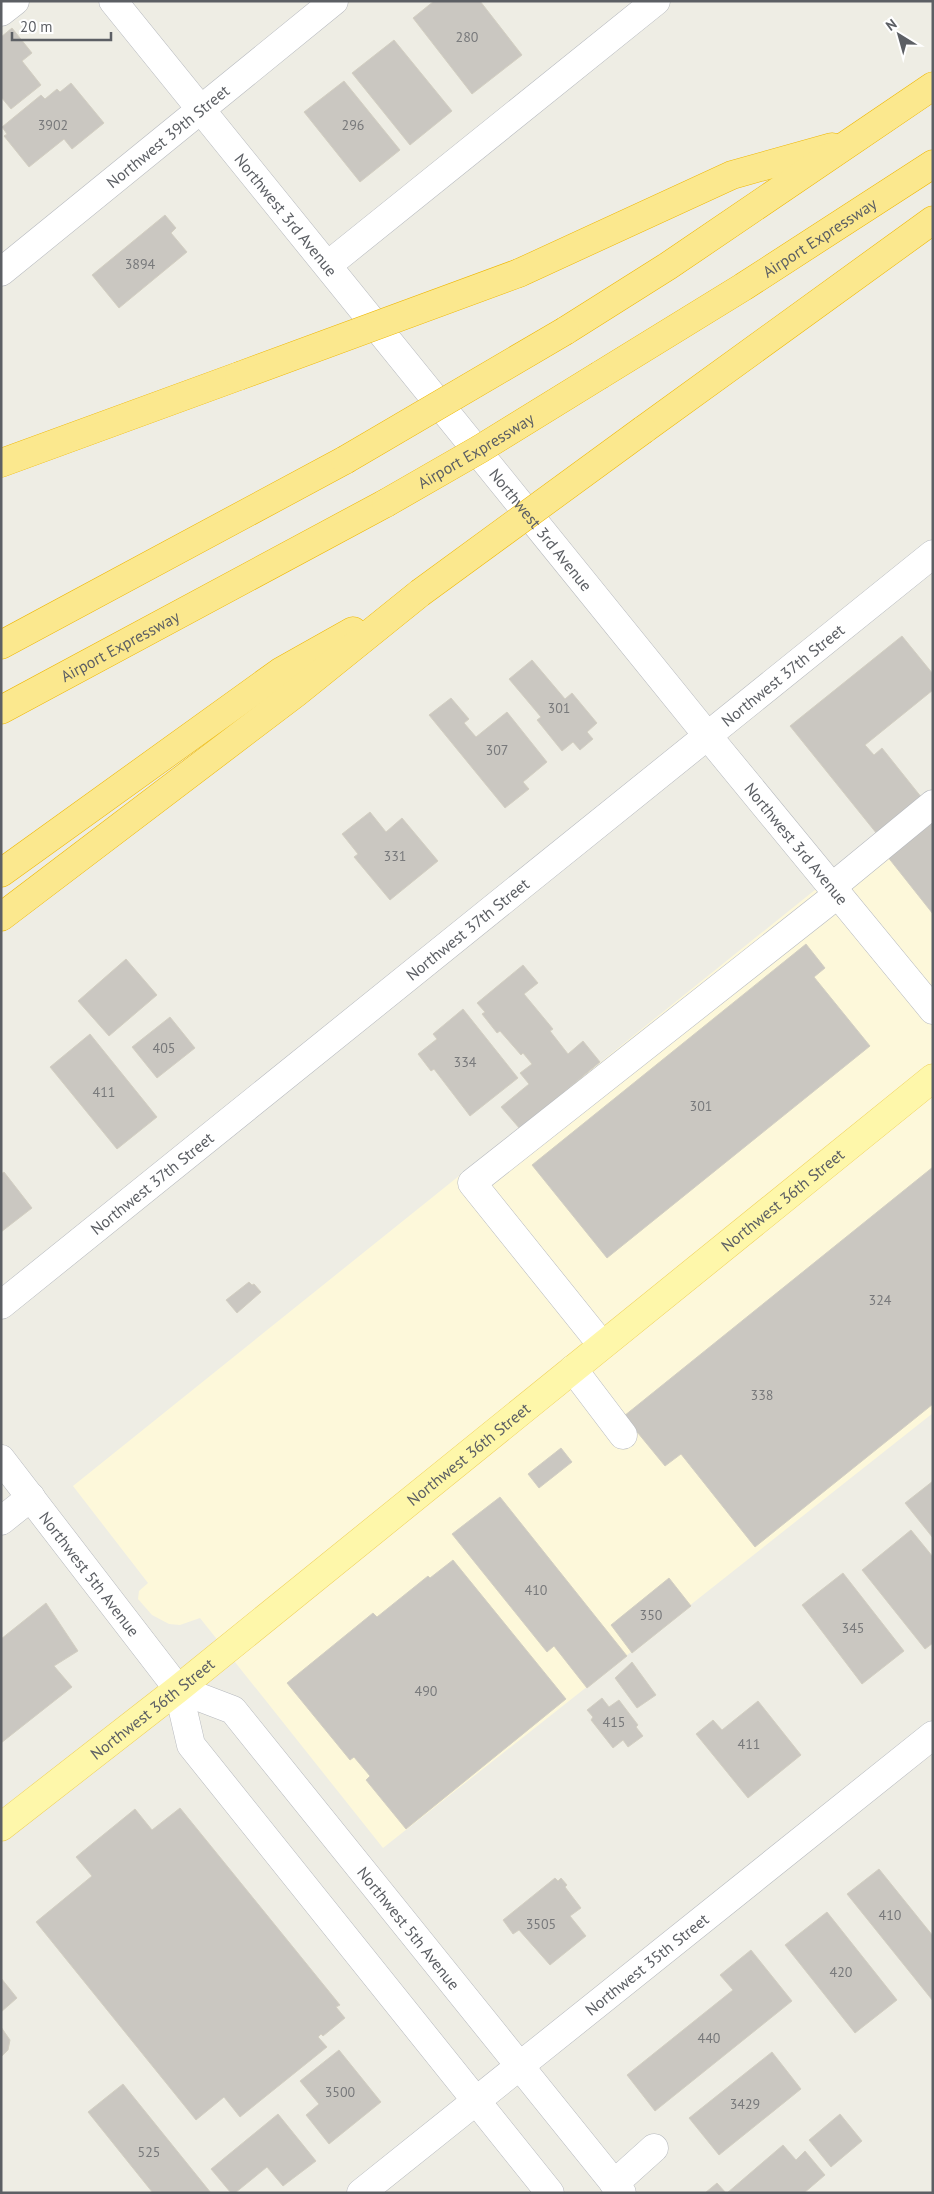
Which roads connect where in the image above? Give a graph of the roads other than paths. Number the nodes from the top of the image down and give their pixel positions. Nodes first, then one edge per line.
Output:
1 (15, 1) edge
2 (113, 1) edge
3 (334, 1) edge
4 (656, 1) edge
5 (1, 12) edge
6 (933, 86) edge
7 (200, 109) junction
8 (855, 140) junction
9 (933, 164) edge
10 (933, 220) edge
11 (328, 264) junction
12 (1, 272) edge
13 (1, 463) edge
14 (933, 554) edge
15 (420, 593) junction
16 (1, 645) edge
17 (1, 710) edge
18 (707, 735) junction
19 (933, 804) edge
20 (1, 873) edge
21 (835, 890) junction
22 (1, 918) edge
23 (933, 1010) edge
24 (933, 1078) edge
25 (1, 1305) edge
26 (602, 1345) junction
27 (573, 1369) junction
28 (623, 1435) dead end
29 (1, 1459) edge
30 (31, 1497) junction
31 (1, 1521) edge
32 (178, 1689) junction
33 (933, 1735) edge
34 (1, 1827) edge
35 (519, 2065) junction
36 (476, 2100) junction
37 (654, 2148) dead end
38 (618, 2188) edge
39 (361, 2193) edge
40 (550, 2193) edge

1 - 5 street
2 - 7 street, Northwest 3rd Avenue
3 - 7 street, Northwest 39th Street
4 - 11 street
6 - 8 highway
7 - 11 street, Northwest 3rd Avenue
7 - 12 street, Northwest 39th Street
8 - 13 highway, bridge
8 - 16 highway, bridge
9 - 17 highway, Airport Expressway, bridge
10 - 15 highway, bridge
11 - 18 street, Northwest 3rd Avenue
14 - 18 street, Northwest 37th Street
15 - 20 highway
15 - 22 highway
18 - 21 street, Northwest 3rd Avenue
18 - 25 street, Northwest 37th Street
19 - 21 street
21 - 23 street, Northwest 3rd Avenue
21 - 26 street
24 - 26 main road, Northwest 36th Street
26 - 27 main road, Northwest 36th Street
27 - 28 street
27 - 32 main road, Northwest 36th Street
29 - 30 street, Northwest 5th Avenue
30 - 31 street
30 - 32 street, Northwest 5th Avenue
32 - 34 main road, Northwest 36th Street
32 - 35 street, Northwest 5th Avenue
32 - 36 street, Northwest 5th Avenue
33 - 35 street, Northwest 35th Street
35 - 36 street, Northwest 35th Street
35 - 38 street, Northwest 5th Avenue
36 - 39 street, Northwest 35th Street
36 - 40 street, Northwest 5th Avenue
37 - 38 street

